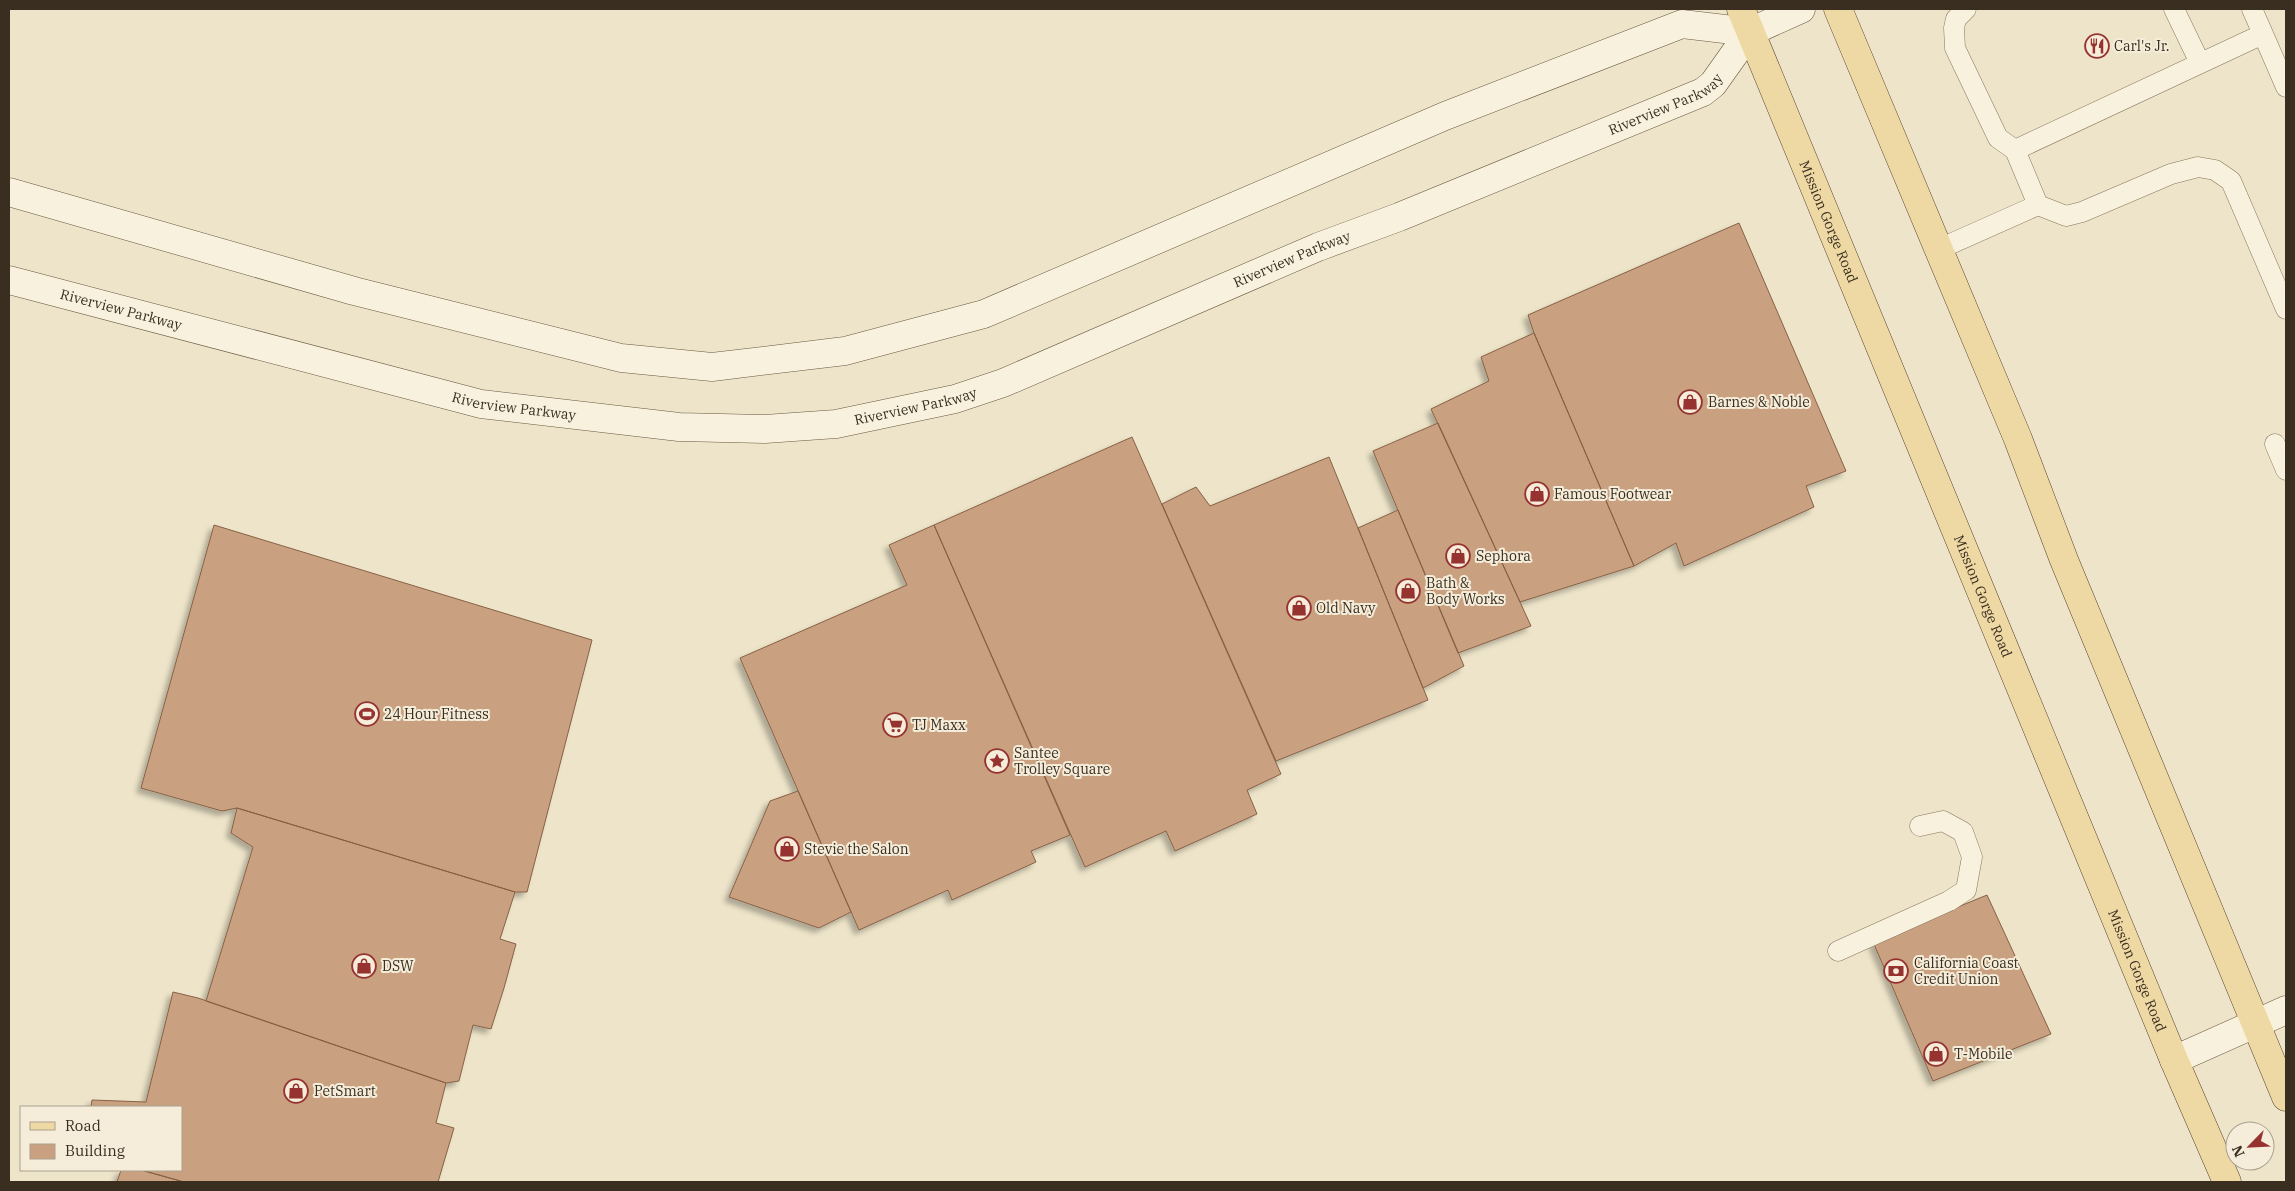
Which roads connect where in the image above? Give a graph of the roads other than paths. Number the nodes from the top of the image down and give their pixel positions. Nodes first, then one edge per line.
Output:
1 (1801, 9) edge
2 (1838, 9) edge
3 (1966, 9) edge
4 (2174, 9) edge
5 (2254, 9) edge
6 (1745, 20) edge
7 (2263, 34) junction
8 (2200, 63) junction
9 (2286, 87) edge
10 (2015, 150) junction
11 (9, 192) edge
12 (2038, 205) junction
13 (1937, 250) junction
14 (9, 280) edge
15 (2286, 309) edge
16 (2275, 444) dead end
17 (2286, 470) edge
18 (1920, 826) dead end
19 (1838, 951) dead end
20 (2286, 1010) edge
21 (2255, 1024) junction
22 (2174, 1060) junction
23 (2286, 1097) edge
24 (2227, 1182) edge

1 - 6 main road
2 - 13 main road
3 - 10 lane
4 - 8 lane
5 - 7 lane
6 - 11 main road
6 - 14 main road, Riverview Parkway
6 - 22 main road, Mission Gorge Road
7 - 8 lane
7 - 9 lane
8 - 10 lane
10 - 12 lane
12 - 13 lane
12 - 15 lane
13 - 21 main road
16 - 17 lane
18 - 19 lane
20 - 21 main road
21 - 22 main road
21 - 23 main road
22 - 24 main road, Mission Gorge Road

